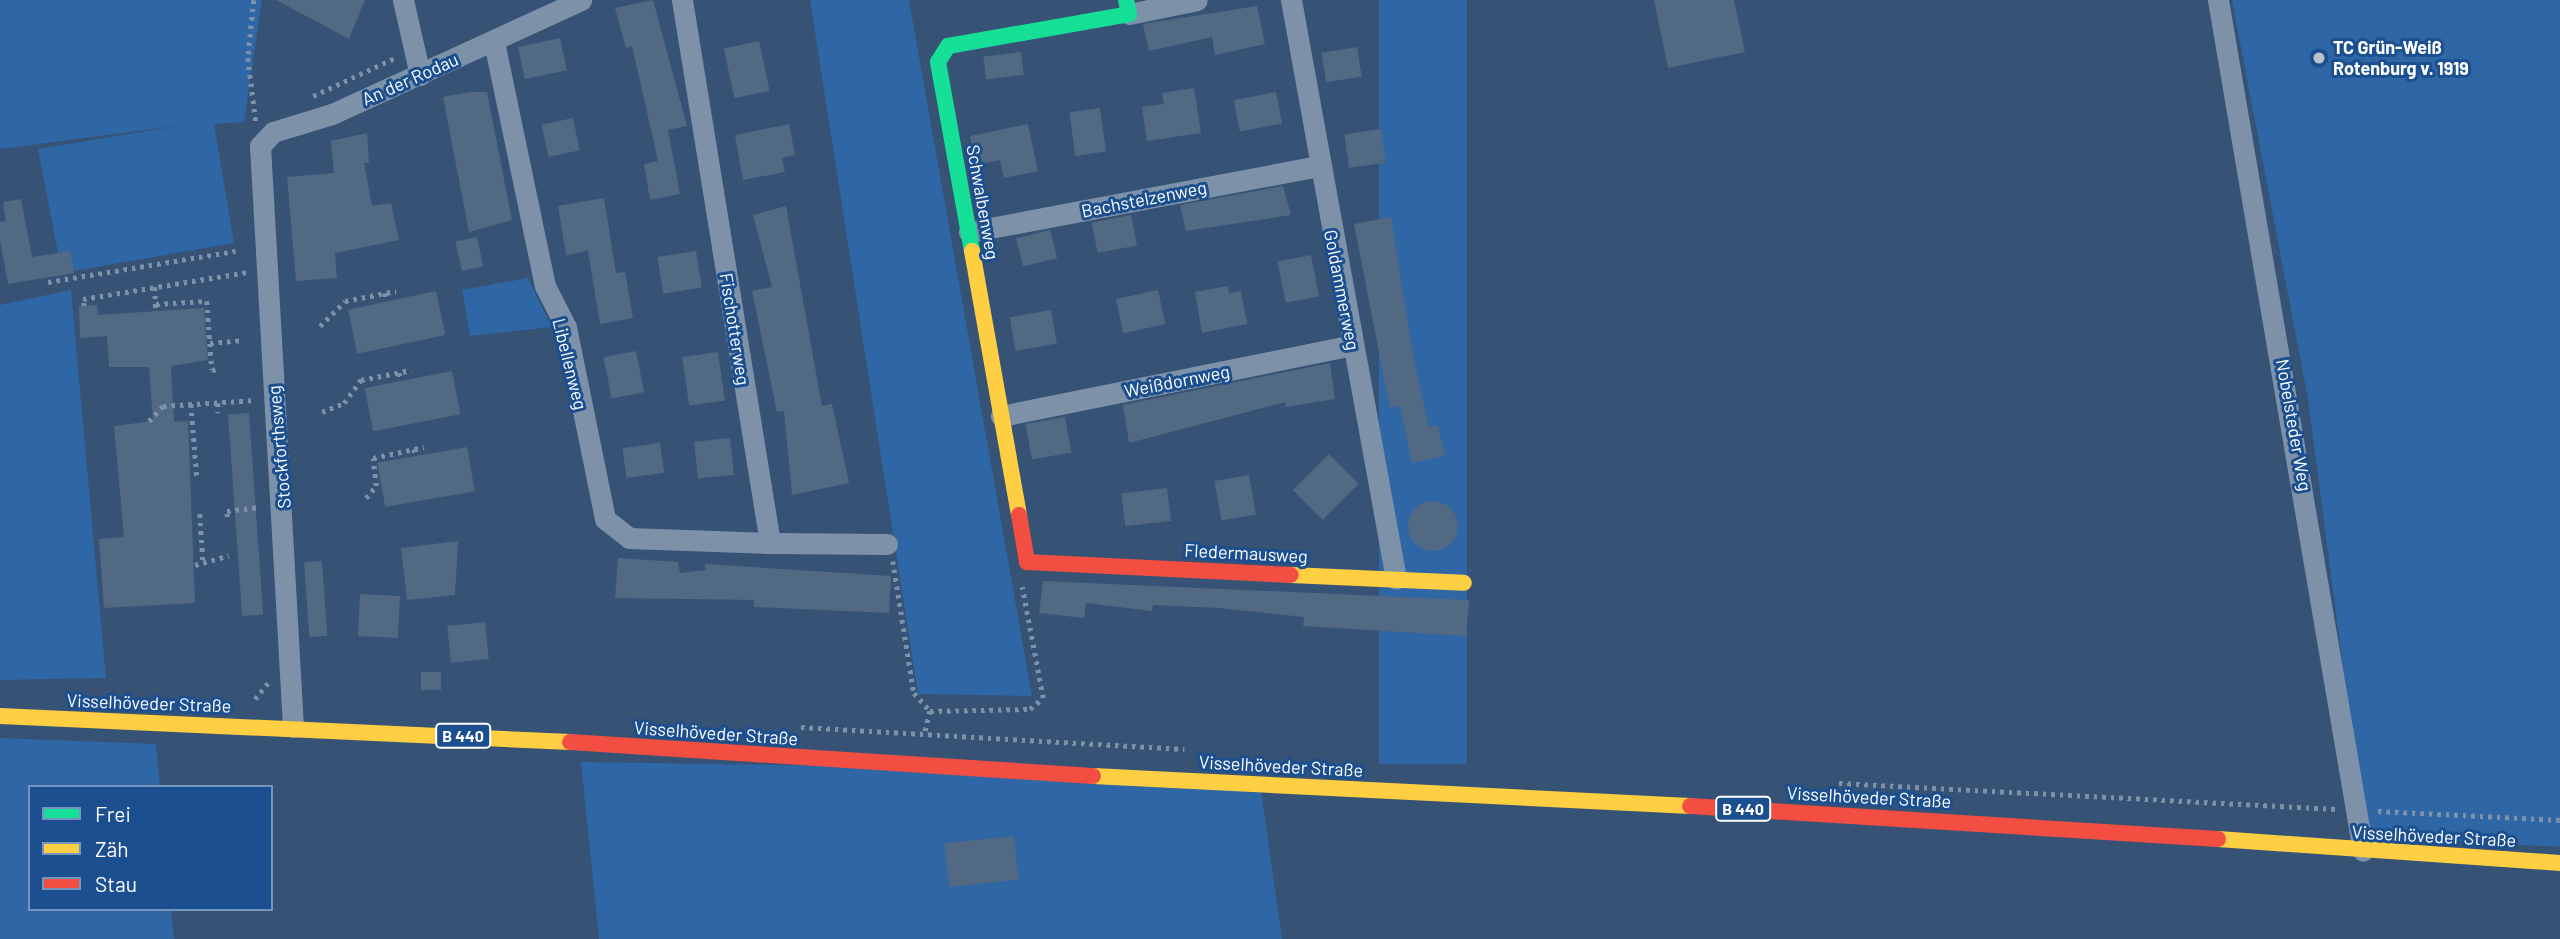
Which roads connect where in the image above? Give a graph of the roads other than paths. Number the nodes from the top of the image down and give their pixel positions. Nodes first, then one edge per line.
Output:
1 (403, 0) edge
2 (581, 0) edge
3 (682, 0) edge
4 (1197, 0) edge
5 (1291, 0) edge
6 (2218, 0) edge
7 (1127, 7) edge
8 (494, 42) junction
9 (420, 75) junction
10 (1318, 166) junction
11 (259, 167) joint
12 (969, 232) junction
13 (1353, 345) junction
14 (1002, 416) junction
15 (771, 544) junction
16 (887, 544) road end
17 (1027, 562) joint
18 (1396, 579) junction
19 (1464, 583) dead end
20 (0, 716) edge
21 (293, 727) junction
22 (2363, 851) junction
23 (2560, 863) edge

1 - 9 street
2 - 8 street, An der Rodau
3 - 15 street, Fischotterweg
4 - 7 street
5 - 10 street, Goldammerweg
6 - 22 street, Nobelsteder Weg
7 - 12 main road, Schwalbenweg
8 - 9 street, An der Rodau
8 - 15 street, Libellenweg
9 - 11 street, An der Rodau
10 - 12 street, Bachstelzenweg
10 - 13 street, Goldammerweg
11 - 21 street, Stockforthsweg
12 - 14 main road, Schwalbenweg
13 - 14 street, Weißdornweg
13 - 18 street, Goldammerweg
14 - 17 main road, Schwalbenweg
15 - 16 street
17 - 18 main road, Fledermausweg
18 - 19 main road, Fledermausweg
20 - 21 main road, Visselhöveder Straße / B 440
21 - 22 main road, Visselhöveder Straße / B 440
22 - 23 main road, Visselhöveder Straße / B 440

